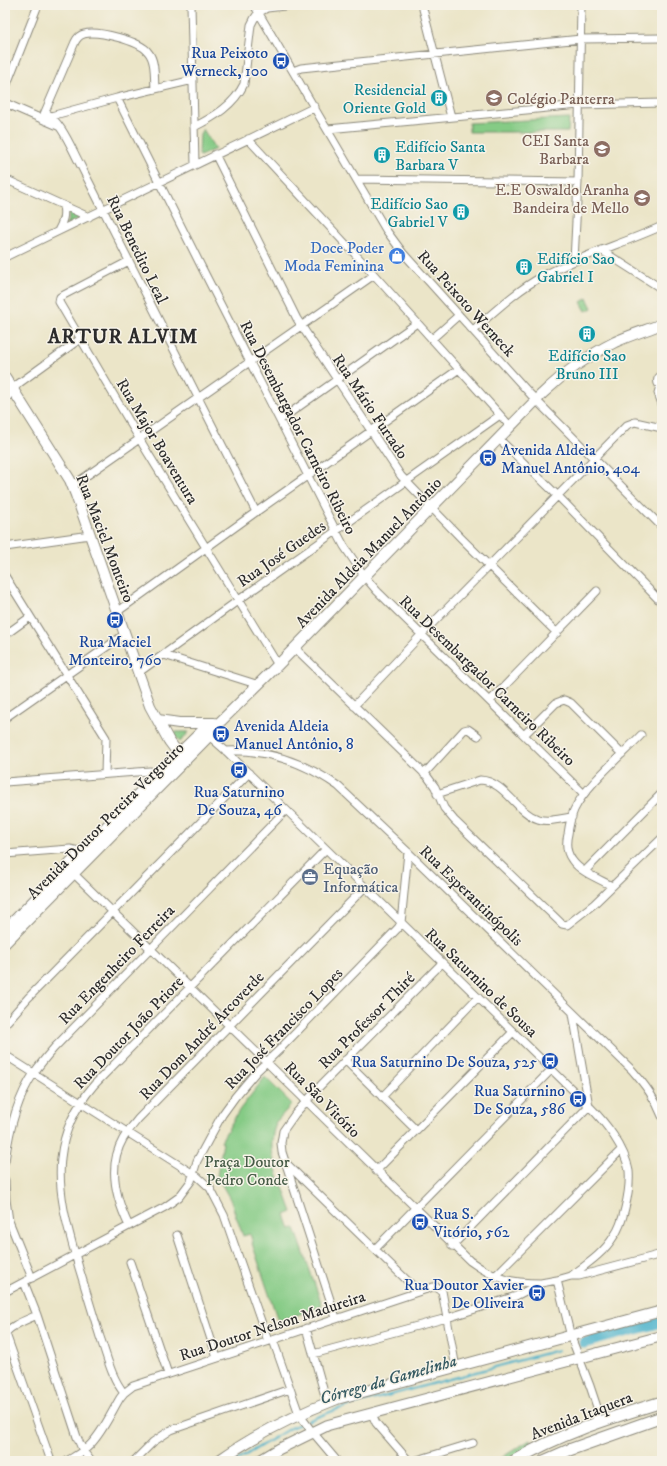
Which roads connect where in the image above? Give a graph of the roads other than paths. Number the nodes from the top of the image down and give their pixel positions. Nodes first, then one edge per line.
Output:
1 (38, 5) edge
2 (191, 5) edge
3 (254, 5) edge
4 (293, 5) edge
5 (422, 5) edge
6 (581, 5) edge
7 (258, 13) junction
8 (662, 38) edge
9 (581, 39) junction
10 (435, 54) junction
11 (14, 66) junction
12 (292, 71) junction
13 (5, 79) edge
14 (193, 80) junction
15 (5, 89) edge
16 (155, 89) junction
17 (117, 98) junction
18 (5, 103) edge
19 (662, 103) edge
20 (579, 105) junction
21 (315, 107) junction
22 (46, 116) junction
23 (451, 117) junction
24 (194, 128) junction
25 (328, 129) junction
26 (248, 139) junction
27 (215, 154) junction
28 (195, 164) junction
29 (5, 179) edge
30 (357, 180) junction
31 (159, 181) junction
32 (578, 182) junction
33 (63, 205) junction
34 (104, 210) junction
35 (89, 217) junction
36 (662, 226) edge
37 (58, 231) junction
38 (601, 250) junction
39 (5, 257) edge
40 (128, 261) junction
41 (574, 261) junction
42 (374, 275) junction
43 (662, 289) edge
44 (459, 314) junction
45 (417, 323) junction
46 (662, 324) edge
47 (302, 326) junction
48 (473, 330) junction
49 (80, 339) junction
50 (432, 339) junction
51 (250, 362) junction
52 (459, 369) junction
53 (662, 374) edge
54 (5, 377) edge
55 (336, 380) junction
56 (661, 387) edge
57 (13, 389) junction
58 (198, 399) junction
59 (5, 400) edge
60 (536, 401) junction
61 (662, 404) edge
62 (500, 415) junction
63 (280, 420) junction
64 (510, 426) junction
65 (662, 428) edge
66 (370, 431) junction
67 (498, 438) junction
68 (140, 440) junction
69 (594, 458) junction
70 (308, 476) junction
71 (406, 482) junction
72 (72, 486) junction
73 (558, 496) junction
74 (431, 508) junction
75 (256, 512) junction
76 (662, 527) edge
77 (336, 531) junction
78 (90, 535) junction
79 (5, 547) edge
80 (207, 548) junction
81 (489, 566) junction
82 (5, 576) edge
83 (365, 576) junction
84 (597, 591) dead end
85 (239, 600) junction
86 (662, 603) edge
87 (117, 612) junction
88 (30, 617) junction
89 (557, 633) junction
90 (125, 634) junction
91 (5, 635) edge
92 (421, 635) junction
93 (295, 648) junction
94 (164, 655) junction
95 (278, 666) junction
96 (138, 673) junction
97 (67, 674) junction
98 (259, 685) junction
99 (490, 701) junction
100 (354, 706) junction
101 (5, 718) edge
102 (158, 720) junction
103 (182, 723) junction
104 (216, 723) junction
105 (205, 733) junction
106 (524, 735) junction
107 (641, 735) dead end
108 (478, 736) dead end
109 (169, 741) junction
110 (226, 751) junction
111 (622, 754) junction
112 (183, 755) junction
113 (248, 773) junction
114 (105, 774) junction
115 (158, 774) junction
116 (424, 774) junction
117 (5, 782) edge
118 (662, 793) edge
119 (438, 794) junction
120 (584, 794) junction
121 (286, 810) junction
122 (572, 817) junction
123 (662, 838) edge
124 (326, 849) junction
125 (408, 852) junction
126 (86, 853) junction
127 (5, 854) edge
128 (70, 870) junction
129 (585, 871) junction
130 (612, 886) junction
131 (365, 887) junction
132 (112, 912) junction
133 (401, 923) junction
134 (7, 935) edge
135 (151, 950) junction
136 (442, 962) junction
137 (190, 987) junction
138 (478, 997) junction
139 (573, 1014) junction
140 (5, 1024) edge
141 (229, 1026) junction
142 (512, 1032) junction
143 (5, 1055) edge
144 (345, 1060) junction
145 (266, 1062) junction
146 (551, 1070) junction
147 (34, 1073) junction
148 (382, 1097) junction
149 (306, 1102) junction
150 (80, 1103) junction
151 (589, 1106) junction
152 (662, 1116) edge
153 (416, 1130) junction
154 (127, 1132) junction
155 (621, 1150) junction
156 (5, 1161) edge
157 (286, 1163) junction
158 (376, 1170) junction
159 (193, 1174) junction
160 (5, 1180) edge
161 (415, 1209) junction
162 (129, 1226) junction
163 (177, 1235) dead end
164 (452, 1246) junction
165 (375, 1249) junction
166 (662, 1254) edge
167 (75, 1255) junction
168 (130, 1262) dead end
169 (495, 1276) junction
170 (571, 1276) junction
171 (32, 1278) junction
172 (557, 1280) junction
173 (24, 1282) junction
174 (541, 1283) junction
175 (418, 1291) junction
176 (5, 1292) edge
177 (662, 1311) edge
178 (37, 1315) junction
179 (336, 1318) junction
180 (447, 1318) junction
181 (306, 1328) junction
182 (662, 1336) edge
183 (571, 1337) junction
184 (270, 1340) junction
185 (313, 1354) junction
186 (217, 1358) junction
187 (579, 1358) junction
188 (456, 1368) junction
189 (168, 1374) junction
190 (290, 1389) junction
191 (124, 1393) junction
192 (662, 1402) edge
193 (327, 1403) junction
194 (598, 1410) junction
195 (372, 1414) junction
196 (301, 1416) junction
197 (662, 1417) edge
198 (608, 1420) junction
199 (595, 1424) junction
200 (311, 1431) junction
201 (473, 1443) dead end
202 (83, 1451) junction
203 (552, 1459) edge
204 (261, 1460) edge
205 (51, 1461) edge
206 (67, 1461) edge
207 (91, 1461) edge
208 (134, 1461) edge
209 (218, 1461) edge
210 (337, 1461) edge
211 (409, 1461) edge
212 (414, 1461) edge
213 (514, 1461) edge

1 - 11 street
2 - 14 street
3 - 7 street, Rua Peixoto Werneck
4 - 7 street
5 - 10 street
6 - 9 street
7 - 12 street, Rua Peixoto Werneck
7 - 24 street
8 - 9 street
9 - 10 street
9 - 20 street
10 - 12 street
10 - 23 street
11 - 13 street
11 - 15 street
12 - 21 street, Rua Peixoto Werneck
14 - 16 street
14 - 24 street
16 - 17 street
16 - 22 street
17 - 22 street
17 - 31 street, Rua Desembargador Carneiro Ribeiro
18 - 22 street, Rua Benedito Leal
19 - 20 street
20 - 23 street
20 - 32 street
21 - 25 street, Rua Peixoto Werneck
21 - 26 street
22 - 34 street, Rua Benedito Leal
23 - 25 street
24 - 28 street
25 - 30 street, Rua Peixoto Werneck
26 - 27 street
26 - 42 street
27 - 28 street
27 - 47 street, Rua Mário Furtado
28 - 31 street
29 - 33 street
30 - 32 street
30 - 44 street, Rua Peixoto Werneck
31 - 34 street
31 - 51 street, Rua Desembargador Carneiro Ribeiro
32 - 41 street
33 - 35 street
33 - 37 street
34 - 35 street
34 - 40 street, Rua Benedito Leal
35 - 37 street
36 - 38 street
37 - 39 street
38 - 41 street
38 - 43 street
40 - 49 street, Rua Major Boaventura
40 - 58 street, Rua Benedito Leal
41 - 48 street
42 - 45 street
42 - 47 street
44 - 48 street, Rua Peixoto Werneck
44 - 50 street
45 - 50 street
45 - 55 street
46 - 60 street, Avenida Aldeia Manuel Antônio
47 - 51 street
47 - 55 street, Rua Mário Furtado
48 - 60 street, Rua Peixoto Werneck
49 - 57 street
49 - 68 street, Rua Major Boaventura
50 - 52 street
51 - 58 street
51 - 63 street, Rua Desembargador Carneiro Ribeiro
52 - 62 street
52 - 66 street
53 - 56 street
54 - 57 street, Rua Maciel Monteiro
55 - 63 street
55 - 66 street, Rua Mário Furtado
56 - 61 street
57 - 59 street
57 - 72 street, Rua Maciel Monteiro
58 - 68 street
58 - 75 street, Rua Benedito Leal
60 - 64 street, Avenida Aldeia Manuel Antônio
60 - 69 street, Rua Peixoto Werneck
62 - 64 street
62 - 71 street, Rua José Guedes
63 - 70 street, Rua Desembargador Carneiro Ribeiro
64 - 67 street, Avenida Aldeia Manuel Antônio
65 - 69 street
66 - 70 street
66 - 71 street, Rua Mário Furtado
67 - 73 street
67 - 74 street, Avenida Aldeia Manuel Antônio
68 - 72 street
68 - 80 street, Rua Major Boaventura
69 - 73 street
69 - 76 street, Rua Peixoto Werneck
70 - 75 street
70 - 77 street, Rua Desembargador Carneiro Ribeiro
71 - 74 street, Rua Mário Furtado
71 - 77 street, Rua José Guedes
72 - 78 street, Rua Maciel Monteiro
73 - 81 street
73 - 86 street
74 - 81 street, Rua Mário Furtado
74 - 83 street, Avenida Aldeia Manuel Antônio
75 - 80 street
77 - 83 street, Rua Desembargador Carneiro Ribeiro
77 - 85 street, Rua José Guedes
78 - 79 street
78 - 87 street, Rua Maciel Monteiro
80 - 85 street, Rua Major Boaventura
80 - 87 street
81 - 89 street, Rua Mário Furtado
81 - 92 street
82 - 88 street
83 - 92 street, Rua Desembargador Carneiro Ribeiro
83 - 93 street, Avenida Aldeia Manuel Antônio
84 - 89 street
85 - 94 street, Rua José Guedes
85 - 95 street, Rua Major Boaventura
87 - 90 street, Rua Maciel Monteiro
88 - 91 street
88 - 97 street
89 - 99 street
90 - 96 street, Rua Maciel Monteiro
90 - 97 street
92 - 99 street, Rua Desembargador Carneiro Ribeiro
92 - 100 street
93 - 95 street, Avenida Aldeia Manuel Antônio
93 - 100 street
94 - 96 street, Rua José Guedes
94 - 98 street
95 - 98 street, Avenida Aldeia Manuel Antônio
96 - 102 street, Rua Maciel Monteiro
97 - 101 street
97 - 114 street
98 - 104 street, Avenida Aldeia Manuel Antônio
99 - 106 street, Rua Desembargador Carneiro Ribeiro
100 - 116 street
102 - 103 street
102 - 109 street, Rua Maciel Monteiro
103 - 104 street
103 - 105 street
103 - 109 street
104 - 105 street, Avenida Aldeia Manuel Antônio
105 - 110 street, Rua Saturnino de Sousa
105 - 112 street, Avenida Doutor Pereira Vergueiro
106 - 111 street
106 - 120 street, Rua Desembargador Carneiro Ribeiro
107 - 111 street
108 - 116 street
109 - 112 street, Rua Maciel Monteiro
110 - 113 street, Rua Saturnino de Sousa
110 - 125 street, Rua Esperantinópolis
111 - 120 street
112 - 115 street, Avenida Doutor Pereira Vergueiro
112 - 126 street, Avenida Doutor Pereira Vergueiro
113 - 121 street, Rua Saturnino de Sousa
113 - 132 street
114 - 115 street
114 - 117 street
115 - 126 street, Avenida Doutor Pereira Vergueiro
116 - 119 street
118 - 129 street
119 - 122 street
119 - 130 street
120 - 122 street
121 - 124 street, Rua Saturnino de Sousa
121 - 135 street, Rua Engenheiro Ferreira
122 - 129 street
123 - 130 street
124 - 131 street, Rua Saturnino de Sousa
124 - 137 street, Rua Doutor João Priore
125 - 133 street
125 - 139 street, Rua Esperantinópolis
126 - 127 street
126 - 128 street, Avenida Doutor Pereira Vergueiro
128 - 132 street, Rua São Vitório
128 - 134 street, Avenida Doutor Pereira Vergueiro
129 - 130 street
131 - 133 street, Rua Saturnino de Sousa
131 - 141 street, Rua Dom André Arcoverde
132 - 135 street, Rua São Vitório
132 - 140 street
133 - 136 street, Rua Saturnino de Sousa
133 - 145 street, Rua José Francisco Lopes
135 - 137 street, Rua São Vitório
135 - 147 street, Rua Engenheiro Ferreira
136 - 138 street, Rua Saturnino de Sousa
136 - 144 street, Rua Professor Thiré
137 - 141 street, Rua São Vitório
137 - 150 street, Rua Doutor João Priore
138 - 142 street, Rua Saturnino de Sousa
138 - 148 street
139 - 151 street
139 - 152 street, Rua Esperantinópolis
141 - 145 street, Rua São Vitório
141 - 154 street, Rua Dom André Arcoverde
142 - 146 street, Rua Saturnino de Sousa
142 - 153 street
143 - 147 street
144 - 148 street
144 - 149 street, Rua Professor Thiré
145 - 149 street, Rua São Vitório
145 - 159 street, Rua José Francisco Lopes
146 - 151 street, Rua Saturnino de Sousa
146 - 161 street
147 - 150 street
147 - 156 street, Rua Engenheiro Ferreira
148 - 153 street
149 - 157 street, Rua Professor Thiré
149 - 158 street, Rua São Vitório
150 - 154 street
150 - 167 street, Rua Doutor João Priore
151 - 155 street, Rua Saturnino de Sousa
151 - 164 street
153 - 158 street
154 - 159 street
154 - 162 street, Rua Dom André Arcoverde
155 - 169 street
155 - 170 street, Rua Saturnino de Sousa
157 - 165 street
157 - 179 street, Rua Professor Thiré
158 - 161 street, Rua São Vitório
159 - 162 street, Rua José Francisco Lopes
159 - 184 street
160 - 171 street
161 - 164 street, Rua São Vitório
161 - 165 street
162 - 167 street, Rua José Francisco Lopes
163 - 186 street
164 - 169 street, Rua São Vitório
165 - 175 street
166 - 170 street
167 - 171 street, Rua José Francisco Lopes
167 - 191 street, Rua Doutor João Priore
168 - 189 street
169 - 174 street
170 - 172 street
171 - 173 street, Rua José Francisco Lopes
172 - 174 street
172 - 183 street
173 - 176 street, Rua José Francisco Lopes
173 - 178 street
174 - 180 street
175 - 179 street, Rua Doutor Nelson Madureira
175 - 180 street, Rua Doutor Nelson Madureira
177 - 183 street
178 - 202 street
178 - 205 street
179 - 181 street, Rua Doutor Nelson Madureira
180 - 185 street
180 - 188 street, Rua Doutor Nelson Madureira
181 - 184 street, Rua Doutor Nelson Madureira
181 - 185 street
182 - 187 street
183 - 187 street
183 - 188 street
184 - 186 street, Rua Doutor Nelson Madureira
184 - 190 street
185 - 193 street
186 - 189 street, Rua Doutor Nelson Madureira
187 - 194 street
187 - 195 street
188 - 193 street
189 - 191 street, Rua Doutor Nelson Madureira
190 - 196 street
190 - 208 street
191 - 202 street, Rua Doutor Nelson Madureira
192 - 198 main road, Avenida Itaquera
193 - 196 street
194 - 198 street
194 - 199 street
195 - 200 street
195 - 211 street
196 - 200 street
196 - 209 street
197 - 203 main road, Avenida Itaquera
198 - 199 main road, Avenida Itaquera
199 - 213 main road, Avenida Itaquera
200 - 204 street
200 - 210 street
201 - 212 street
202 - 206 street, Rua Doutor Nelson Madureira
202 - 207 street

